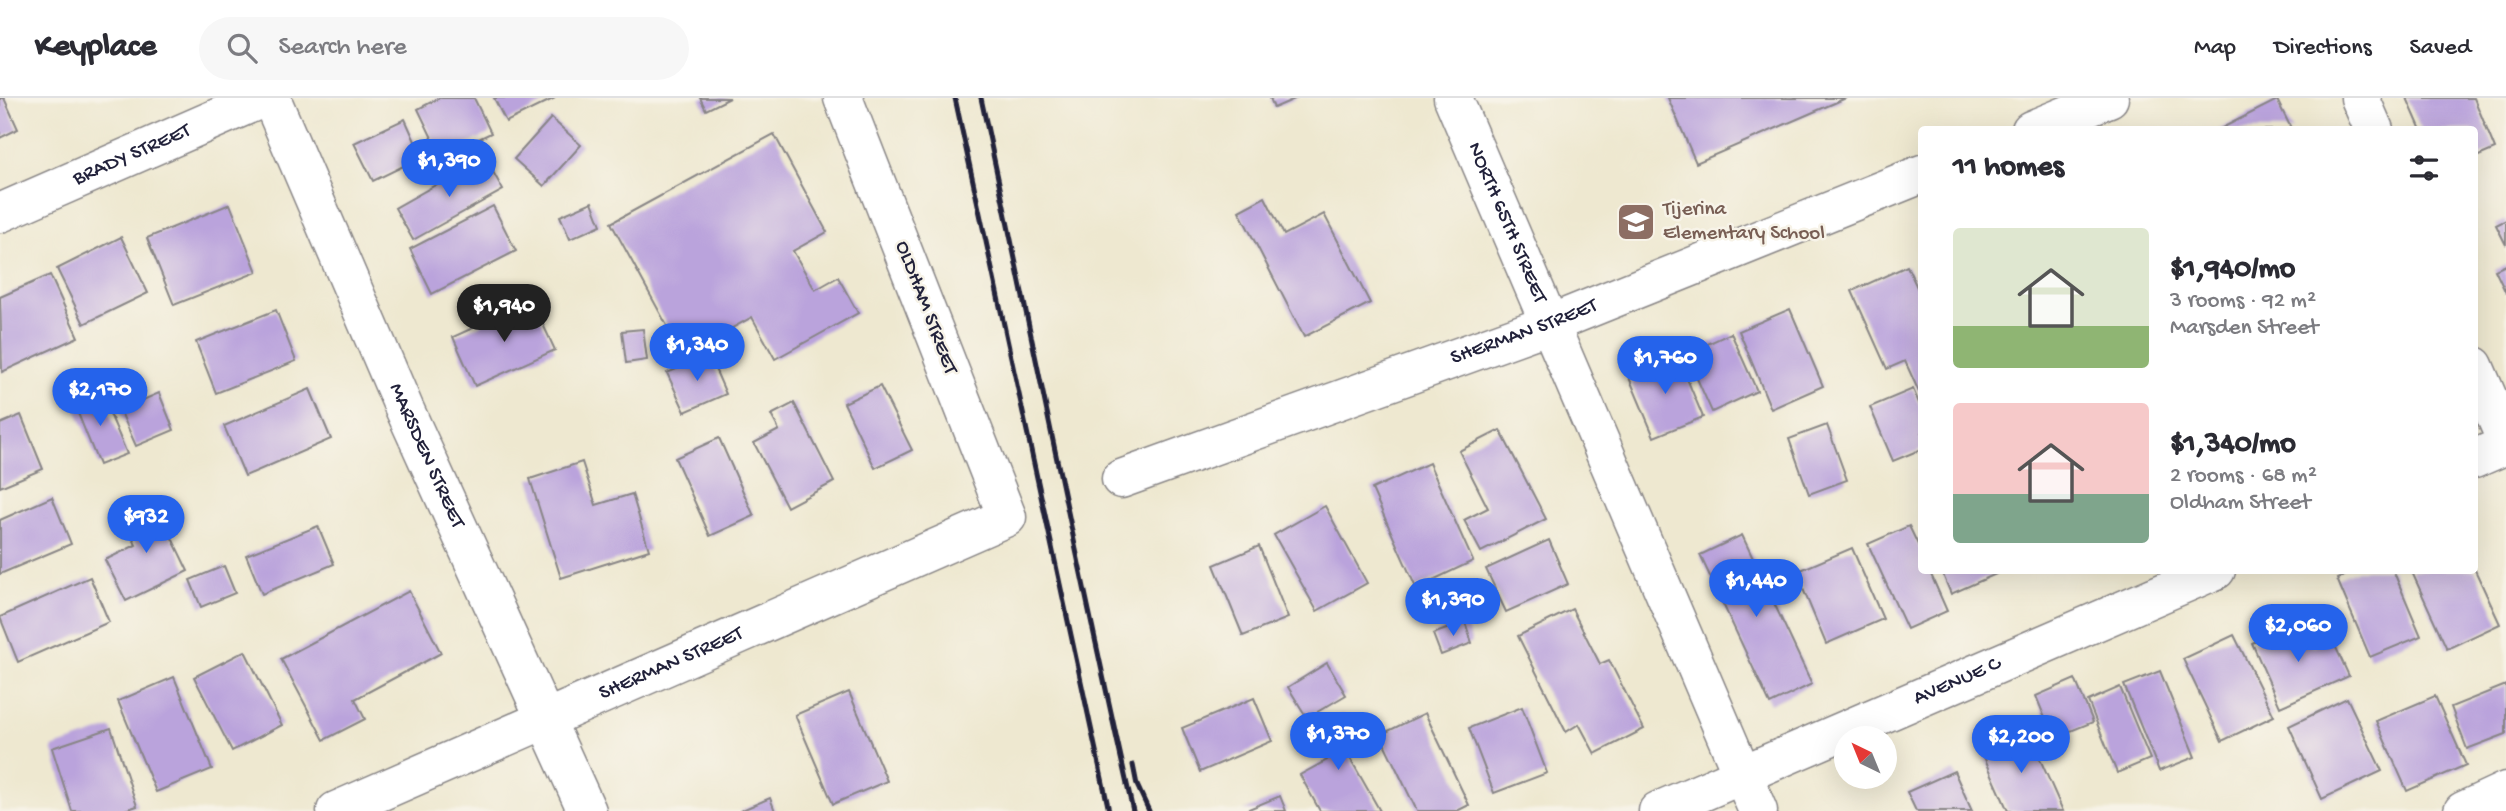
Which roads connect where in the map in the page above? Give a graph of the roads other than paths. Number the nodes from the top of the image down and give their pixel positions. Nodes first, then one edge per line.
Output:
1 (263, 98) edge
2 (271, 98) edge
3 (843, 98) edge
4 (1452, 98) edge
5 (2109, 98) edge
6 (2360, 98) edge
7 (2041, 126) edge
8 (2372, 126) edge
9 (1918, 176) edge
10 (0, 213) edge
11 (1550, 324) junction
12 (2478, 376) edge
13 (2506, 442) edge
14 (2478, 457) edge
15 (1121, 480) dead end
16 (1007, 517) joint
17 (2207, 574) edge
18 (545, 720) junction
19 (1743, 775) junction
20 (2506, 791) edge
21 (336, 811) edge
22 (587, 811) edge
23 (1658, 811) edge
24 (1758, 811) edge
25 (2463, 811) edge

1 - 10 street, BRADY STREET
2 - 18 street, MARSDEN STREET
3 - 16 street, OLDHAM STREET
4 - 11 street, NORTH 65TH STREET
5 - 7 street
6 - 8 street
9 - 11 street, SHERMAN STREET
11 - 15 street, SHERMAN STREET
11 - 19 street, NORTH 65TH STREET
12 - 13 street
13 - 14 street
16 - 18 street, SHERMAN STREET
17 - 19 street, AVENUE C
18 - 21 street, SHERMAN STREET
18 - 22 street, MARSDEN STREET
19 - 23 street, AVENUE C
19 - 24 street, NORTH 65TH STREET
20 - 25 street

